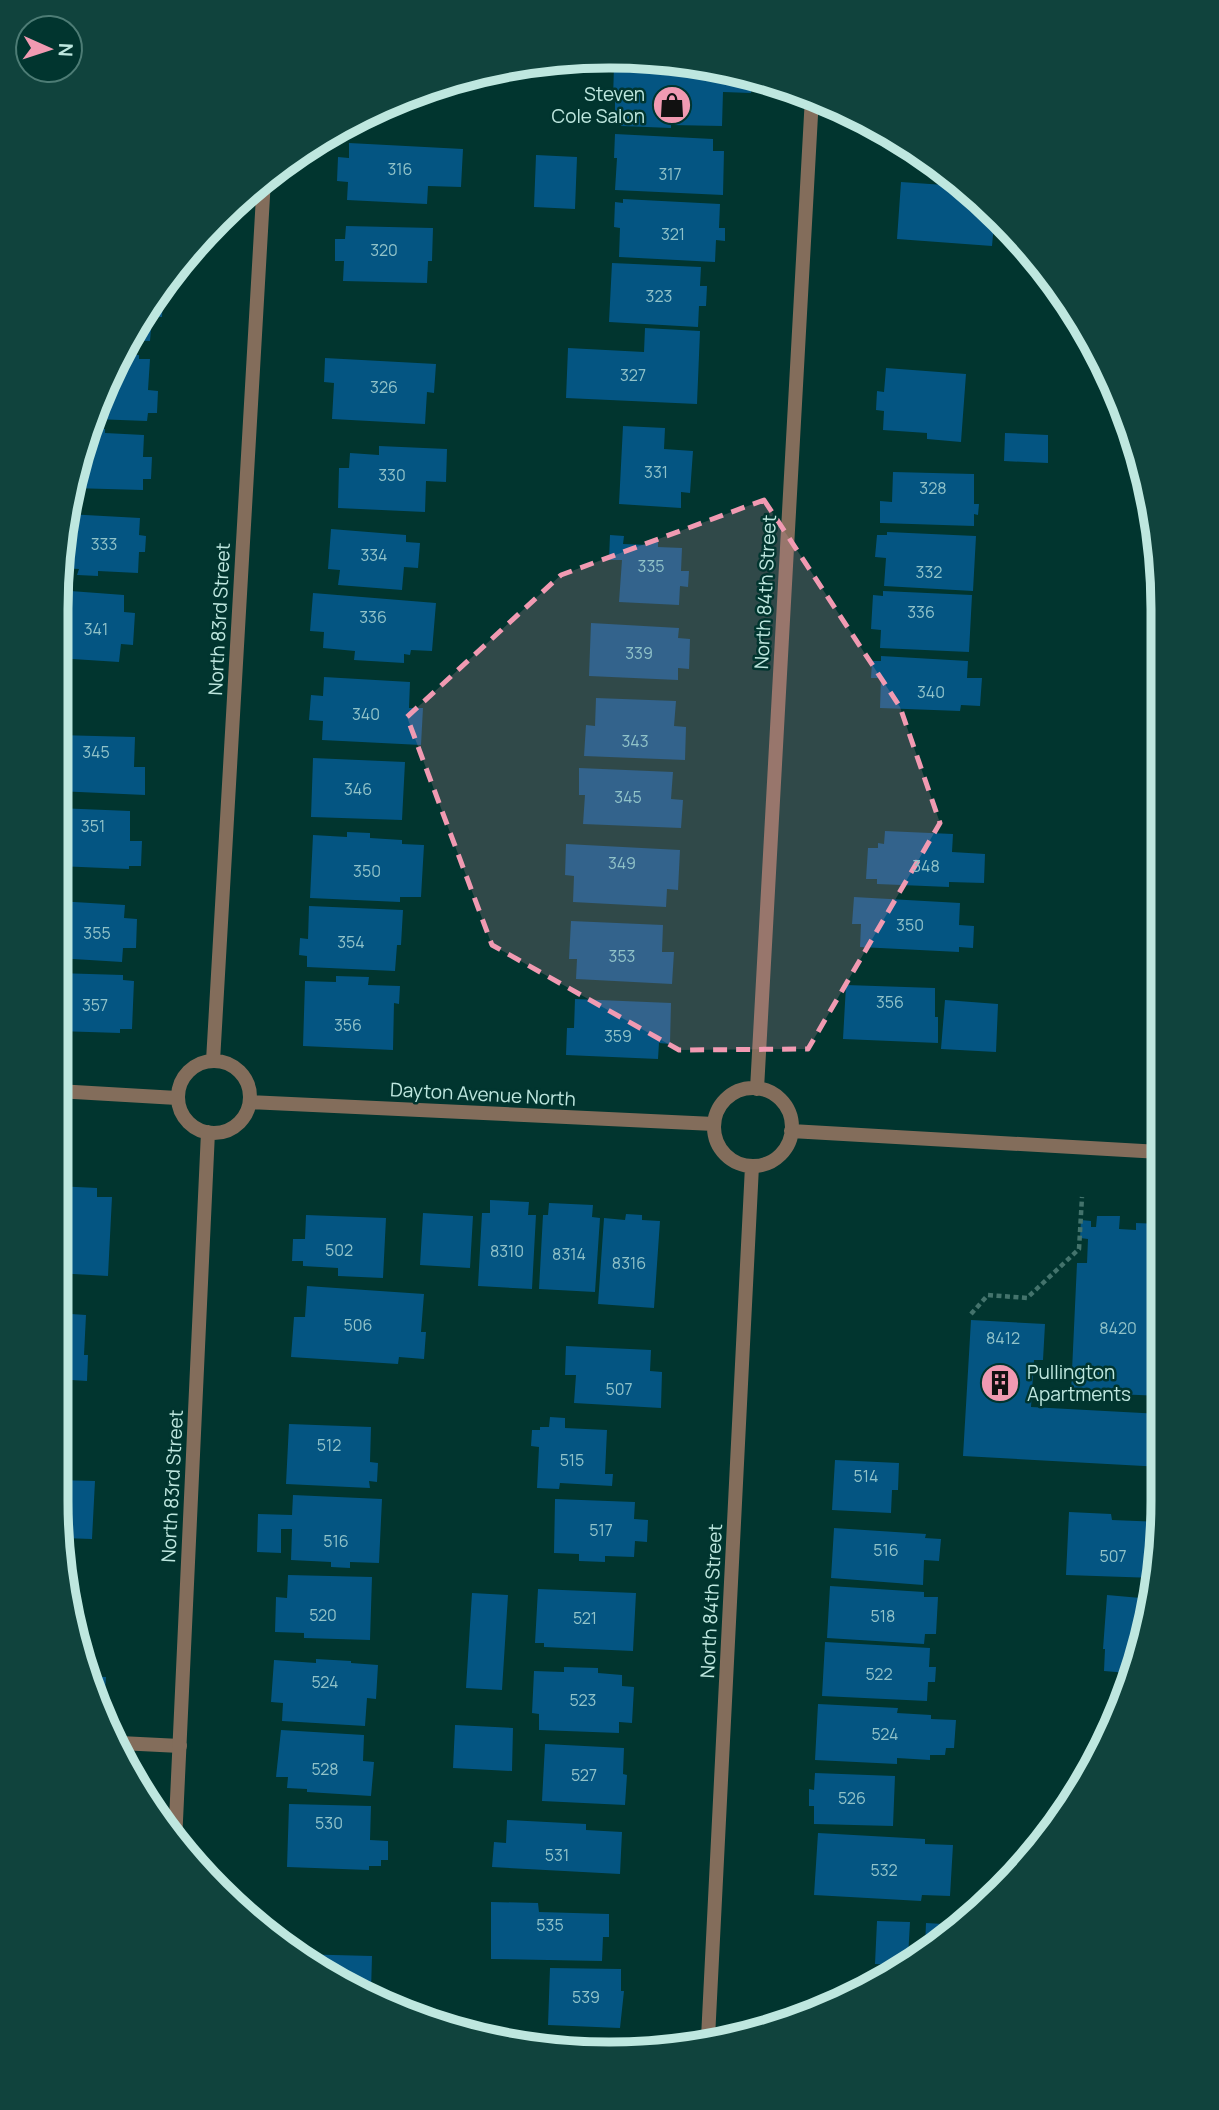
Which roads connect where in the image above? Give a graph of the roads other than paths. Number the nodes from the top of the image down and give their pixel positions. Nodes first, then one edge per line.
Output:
1 (811, 107) edge
2 (263, 194) edge
3 (213, 1061) junction
4 (757, 1089) junction
5 (68, 1092) edge
6 (177, 1098) junction
7 (250, 1102) junction
8 (714, 1124) junction
9 (791, 1130) junction
10 (208, 1132) junction
11 (1151, 1151) edge
12 (752, 1166) junction
13 (125, 1742) edge
14 (180, 1746) junction
15 (176, 1824) edge
16 (708, 2032) edge

1 - 4 street, North 84th Street
2 - 3 street, North 83rd Street
3 - 6 street
3 - 7 street
4 - 8 street
4 - 9 street
5 - 6 street
6 - 10 street
7 - 8 street, Dayton Avenue North
7 - 10 street
8 - 12 street
9 - 11 street
9 - 12 street
10 - 14 street, North 83rd Street
12 - 16 street, North 84th Street
13 - 14 street
14 - 15 street, North 83rd Street

